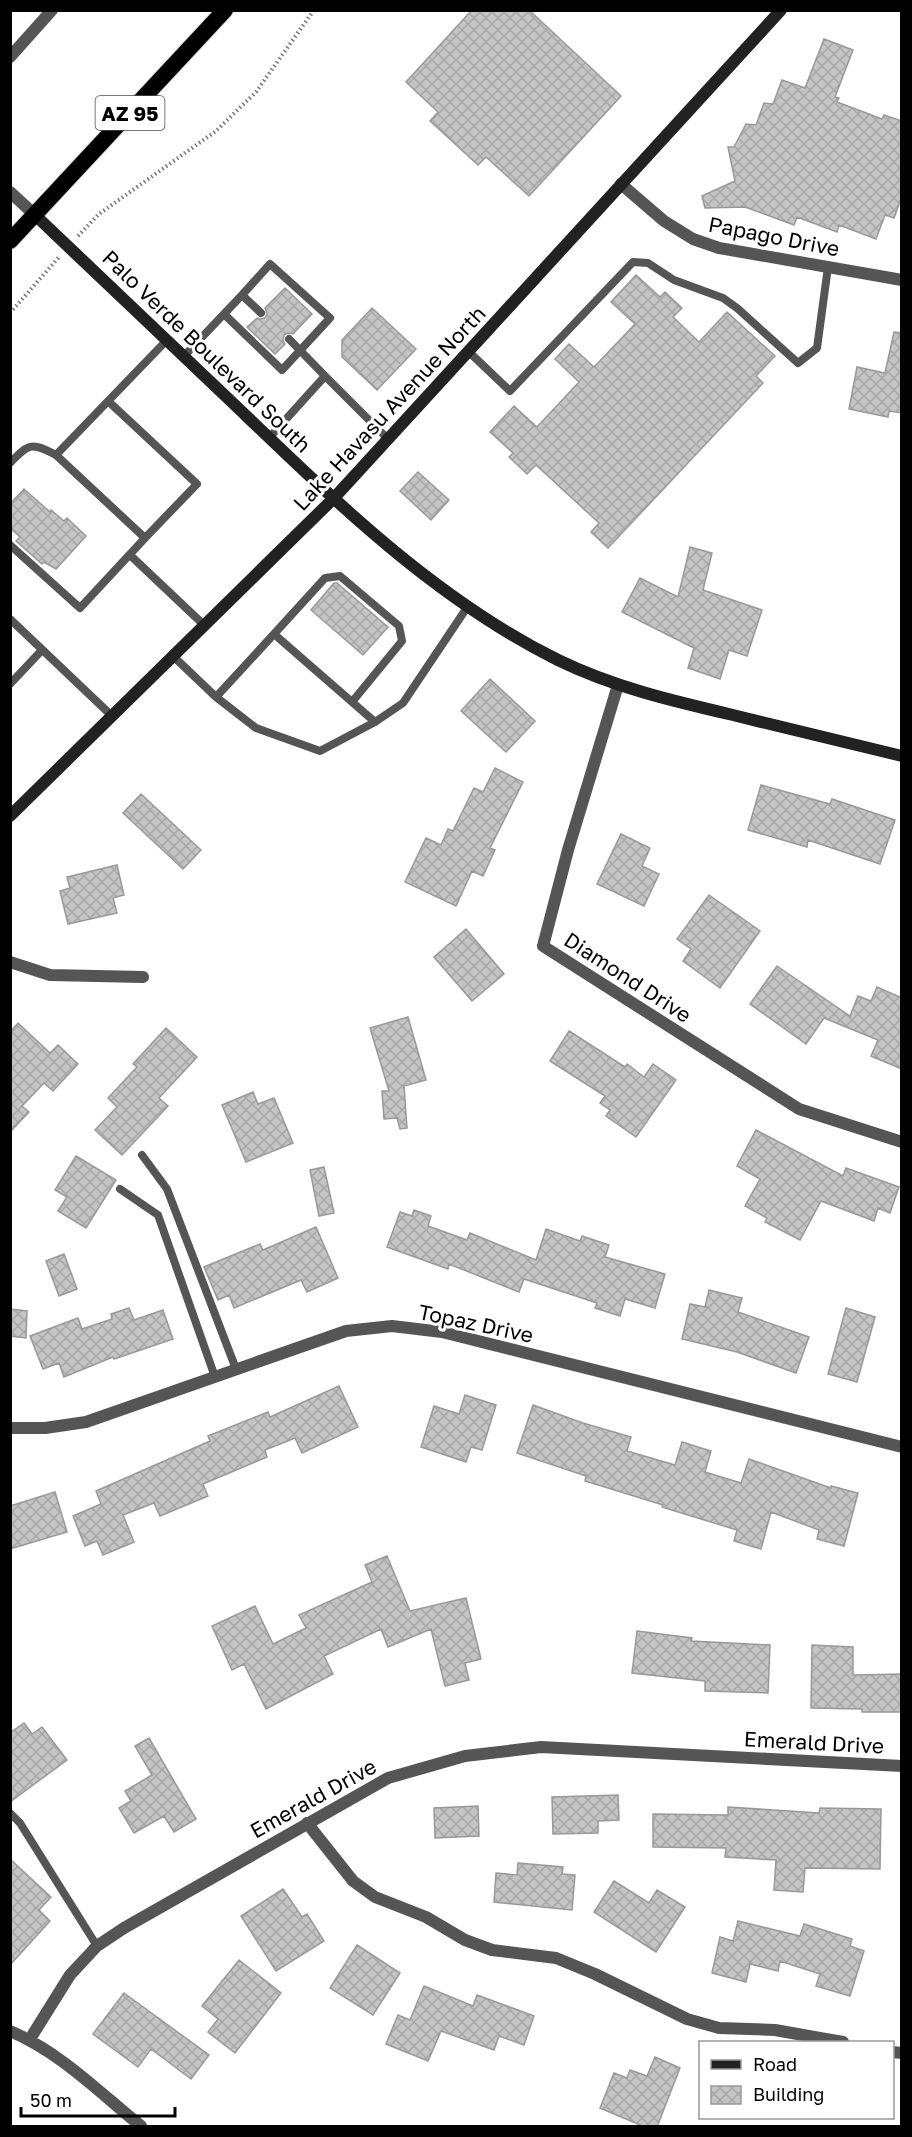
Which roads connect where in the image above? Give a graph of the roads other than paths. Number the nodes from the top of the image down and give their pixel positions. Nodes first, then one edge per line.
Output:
1 (52, 10) edge
2 (225, 10) edge
3 (781, 10) edge
4 (10, 57) edge
5 (621, 184) junction
6 (10, 192) edge
7 (35, 214) junction
8 (10, 241) edge
9 (828, 267) junction
10 (902, 280) edge
11 (242, 295) junction
12 (261, 313) dead end
13 (224, 314) junction
14 (289, 339) dead end
15 (167, 340) junction
16 (300, 350) junction
17 (468, 351) junction
18 (184, 356) junction
19 (325, 376) junction
20 (108, 401) junction
21 (269, 438) junction
22 (388, 439) junction
23 (56, 455) junction
24 (10, 464) edge
25 (334, 498) junction
26 (146, 538) junction
27 (10, 545) edge
28 (130, 555) junction
29 (468, 606) junction
30 (10, 620) edge
31 (205, 626) junction
32 (274, 634) junction
33 (42, 650) junction
34 (173, 656) junction
35 (10, 684) edge
36 (618, 685) junction
37 (216, 698) junction
38 (352, 702) junction
39 (112, 716) junction
40 (375, 722) junction
41 (902, 756) edge
42 (10, 816) edge
43 (10, 962) edge
44 (143, 977) dead end
45 (902, 1142) edge
46 (142, 1155) dead end
47 (120, 1189) dead end
48 (236, 1369) junction
49 (214, 1377) junction
50 (10, 1428) edge
51 (902, 1447) edge
52 (902, 1766) edge
53 (10, 1813) edge
54 (308, 1823) junction
55 (97, 1946) junction
56 (10, 2031) edge
57 (30, 2039) junction
58 (833, 2041) edge
59 (141, 2127) edge

1 - 4 street
2 - 7 highway, AZ 95
3 - 5 main road, Lake Havasu Avenue North
5 - 9 street, Papago Drive
5 - 17 main road, Lake Havasu Avenue North
6 - 7 street, Palo Verde Boulevard South
7 - 8 highway, AZ 95
7 - 15 main road, Palo Verde Boulevard South
9 - 10 street, Papago Drive
9 - 17 lane
11 - 12 lane
11 - 13 lane
11 - 16 lane
13 - 16 lane
13 - 18 lane
14 - 16 lane
15 - 18 main road, Palo Verde Boulevard South
15 - 20 lane
16 - 19 lane
17 - 22 main road, Lake Havasu Avenue North
18 - 21 main road, Palo Verde Boulevard South
19 - 21 lane
19 - 22 lane
20 - 23 lane
20 - 26 lane
21 - 25 main road, Palo Verde Boulevard South
22 - 25 main road, Lake Havasu Avenue North
23 - 24 lane
23 - 26 lane
25 - 29 main road, Palo Verde Boulevard South
25 - 31 main road, Lake Havasu Avenue North
26 - 28 lane
27 - 28 lane
28 - 31 lane
29 - 36 main road, Palo Verde Boulevard South
29 - 40 lane
30 - 33 lane
31 - 34 main road, Lake Havasu Avenue North
32 - 37 lane
32 - 38 lane
32 - 38 lane
33 - 35 lane
33 - 39 lane
34 - 37 lane
34 - 39 main road, Lake Havasu Avenue North
36 - 41 main road, Palo Verde Boulevard South
36 - 45 street, Diamond Drive
37 - 40 lane
38 - 40 lane
39 - 42 main road, Lake Havasu Avenue North
43 - 44 street
46 - 48 lane
47 - 49 lane
48 - 49 street, Topaz Drive
48 - 51 street, Topaz Drive
49 - 50 street, Topaz Drive
52 - 54 street, Emerald Drive
53 - 55 lane
54 - 55 street, Emerald Drive
54 - 58 street
55 - 57 street, Emerald Drive
56 - 57 street
57 - 59 street

